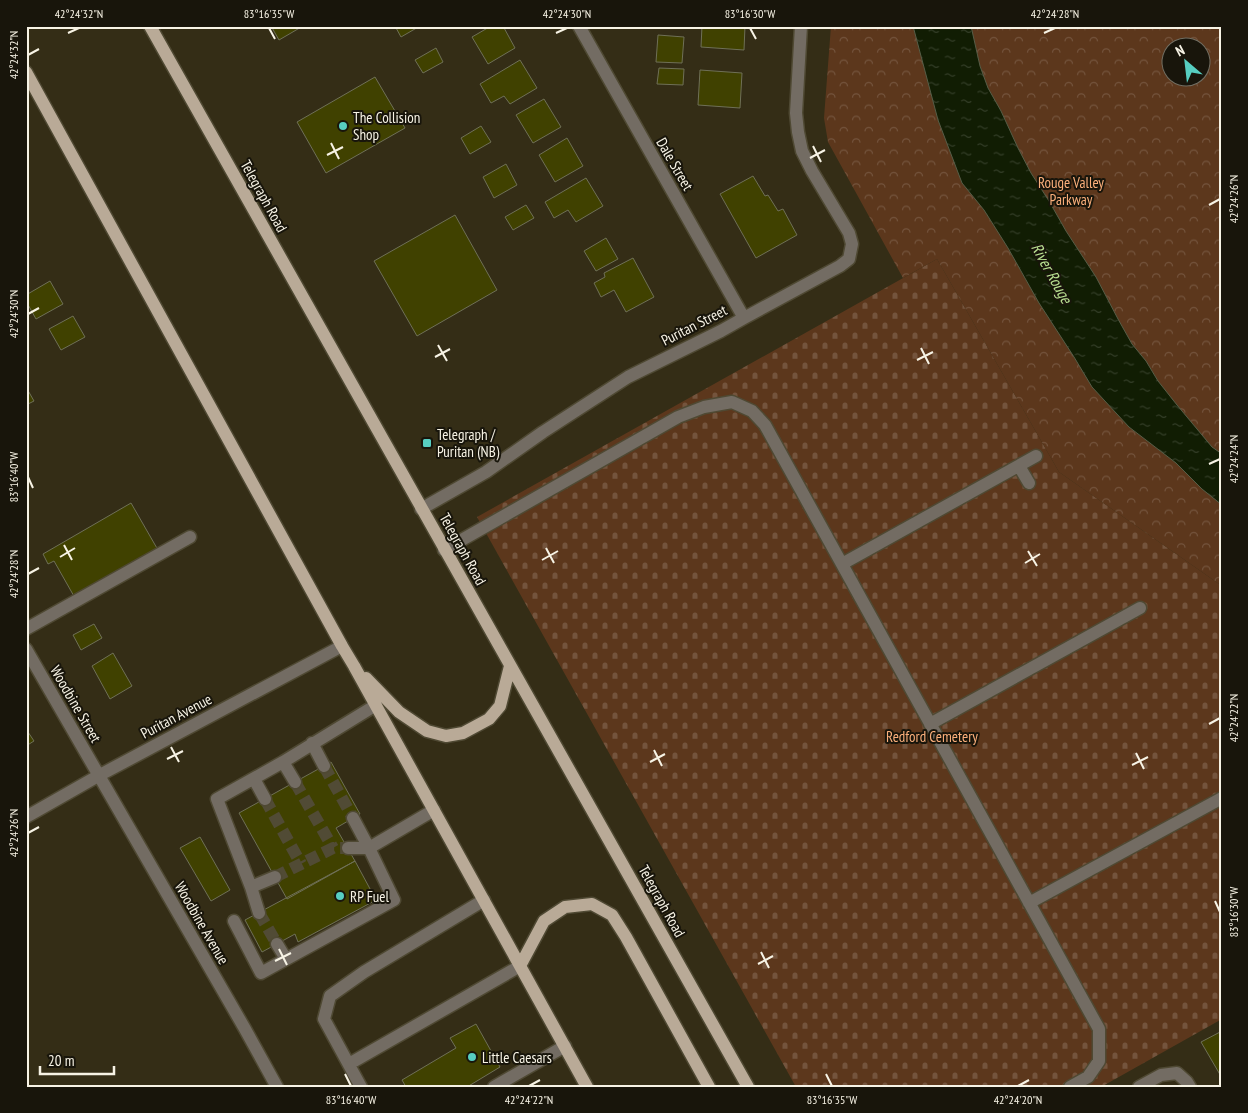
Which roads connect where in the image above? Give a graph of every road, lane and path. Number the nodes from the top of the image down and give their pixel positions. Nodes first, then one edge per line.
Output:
1 (150, 26) edge
2 (579, 26) edge
3 (801, 26) edge
4 (26, 72) edge
5 (744, 318) junction
6 (1036, 456) dead end
7 (1019, 466) junction
8 (1029, 483) dead end
9 (421, 509) junction
10 (190, 537) dead end
11 (444, 550) junction
12 (842, 564) junction
13 (1140, 608) dead end
14 (26, 629) edge
15 (342, 646) junction
16 (26, 649) edge
17 (354, 666) junction
18 (510, 666) junction
19 (376, 705) junction
20 (930, 724) junction
21 (312, 743) junction
22 (284, 762) junction
23 (324, 766) tunnel mouth
24 (98, 776) junction
25 (254, 779) junction
26 (295, 782) tunnel mouth
27 (1222, 798) edge
28 (265, 799) tunnel mouth
29 (434, 810) junction
30 (26, 817) edge
31 (354, 818) tunnel mouth
32 (348, 848) tunnel mouth
33 (369, 848) junction
34 (275, 877) tunnel mouth
35 (251, 888) junction
36 (484, 900) junction
37 (1029, 903) junction
38 (259, 913) tunnel mouth
39 (234, 921) dead end
40 (277, 944) tunnel mouth
41 (286, 959) junction
42 (520, 966) junction
43 (565, 1046) junction
44 (349, 1064) junction
45 (277, 1087) edge
46 (361, 1087) edge
47 (494, 1087) edge
48 (587, 1087) edge
49 (709, 1087) edge
50 (748, 1087) edge
51 (1070, 1087) edge
52 (1139, 1087) edge
53 (1190, 1087) edge

1 - 9 main road, Telegraph Road
2 - 5 street, Dale Street
3 - 5 street, Puritan Street
4 - 15 main road
5 - 9 street, Puritan Street
6 - 7 street
7 - 8 street
7 - 12 street
9 - 11 main road, Telegraph Road
10 - 14 street
11 - 12 street
11 - 18 main road, Telegraph Road
12 - 20 street
13 - 20 street
15 - 17 main road
15 - 24 street, Puritan Avenue
16 - 24 street, Woodbine Street
17 - 18 main road
17 - 19 main road
18 - 50 main road, Telegraph Road
19 - 21 street
19 - 29 main road
20 - 37 street
21 - 22 street
21 - 23 street
22 - 25 street
22 - 26 street
24 - 30 street, Puritan Avenue
24 - 45 street, Woodbine Avenue
25 - 28 street
25 - 35 street
27 - 37 street
29 - 33 street
29 - 36 main road
31 - 33 street
32 - 33 street
33 - 41 street
34 - 35 street
35 - 38 street
36 - 42 main road
36 - 44 street
37 - 51 street
39 - 41 street
40 - 41 street
42 - 43 main road
42 - 44 street
42 - 49 main road
43 - 47 street
43 - 48 main road
44 - 46 street
52 - 53 street

